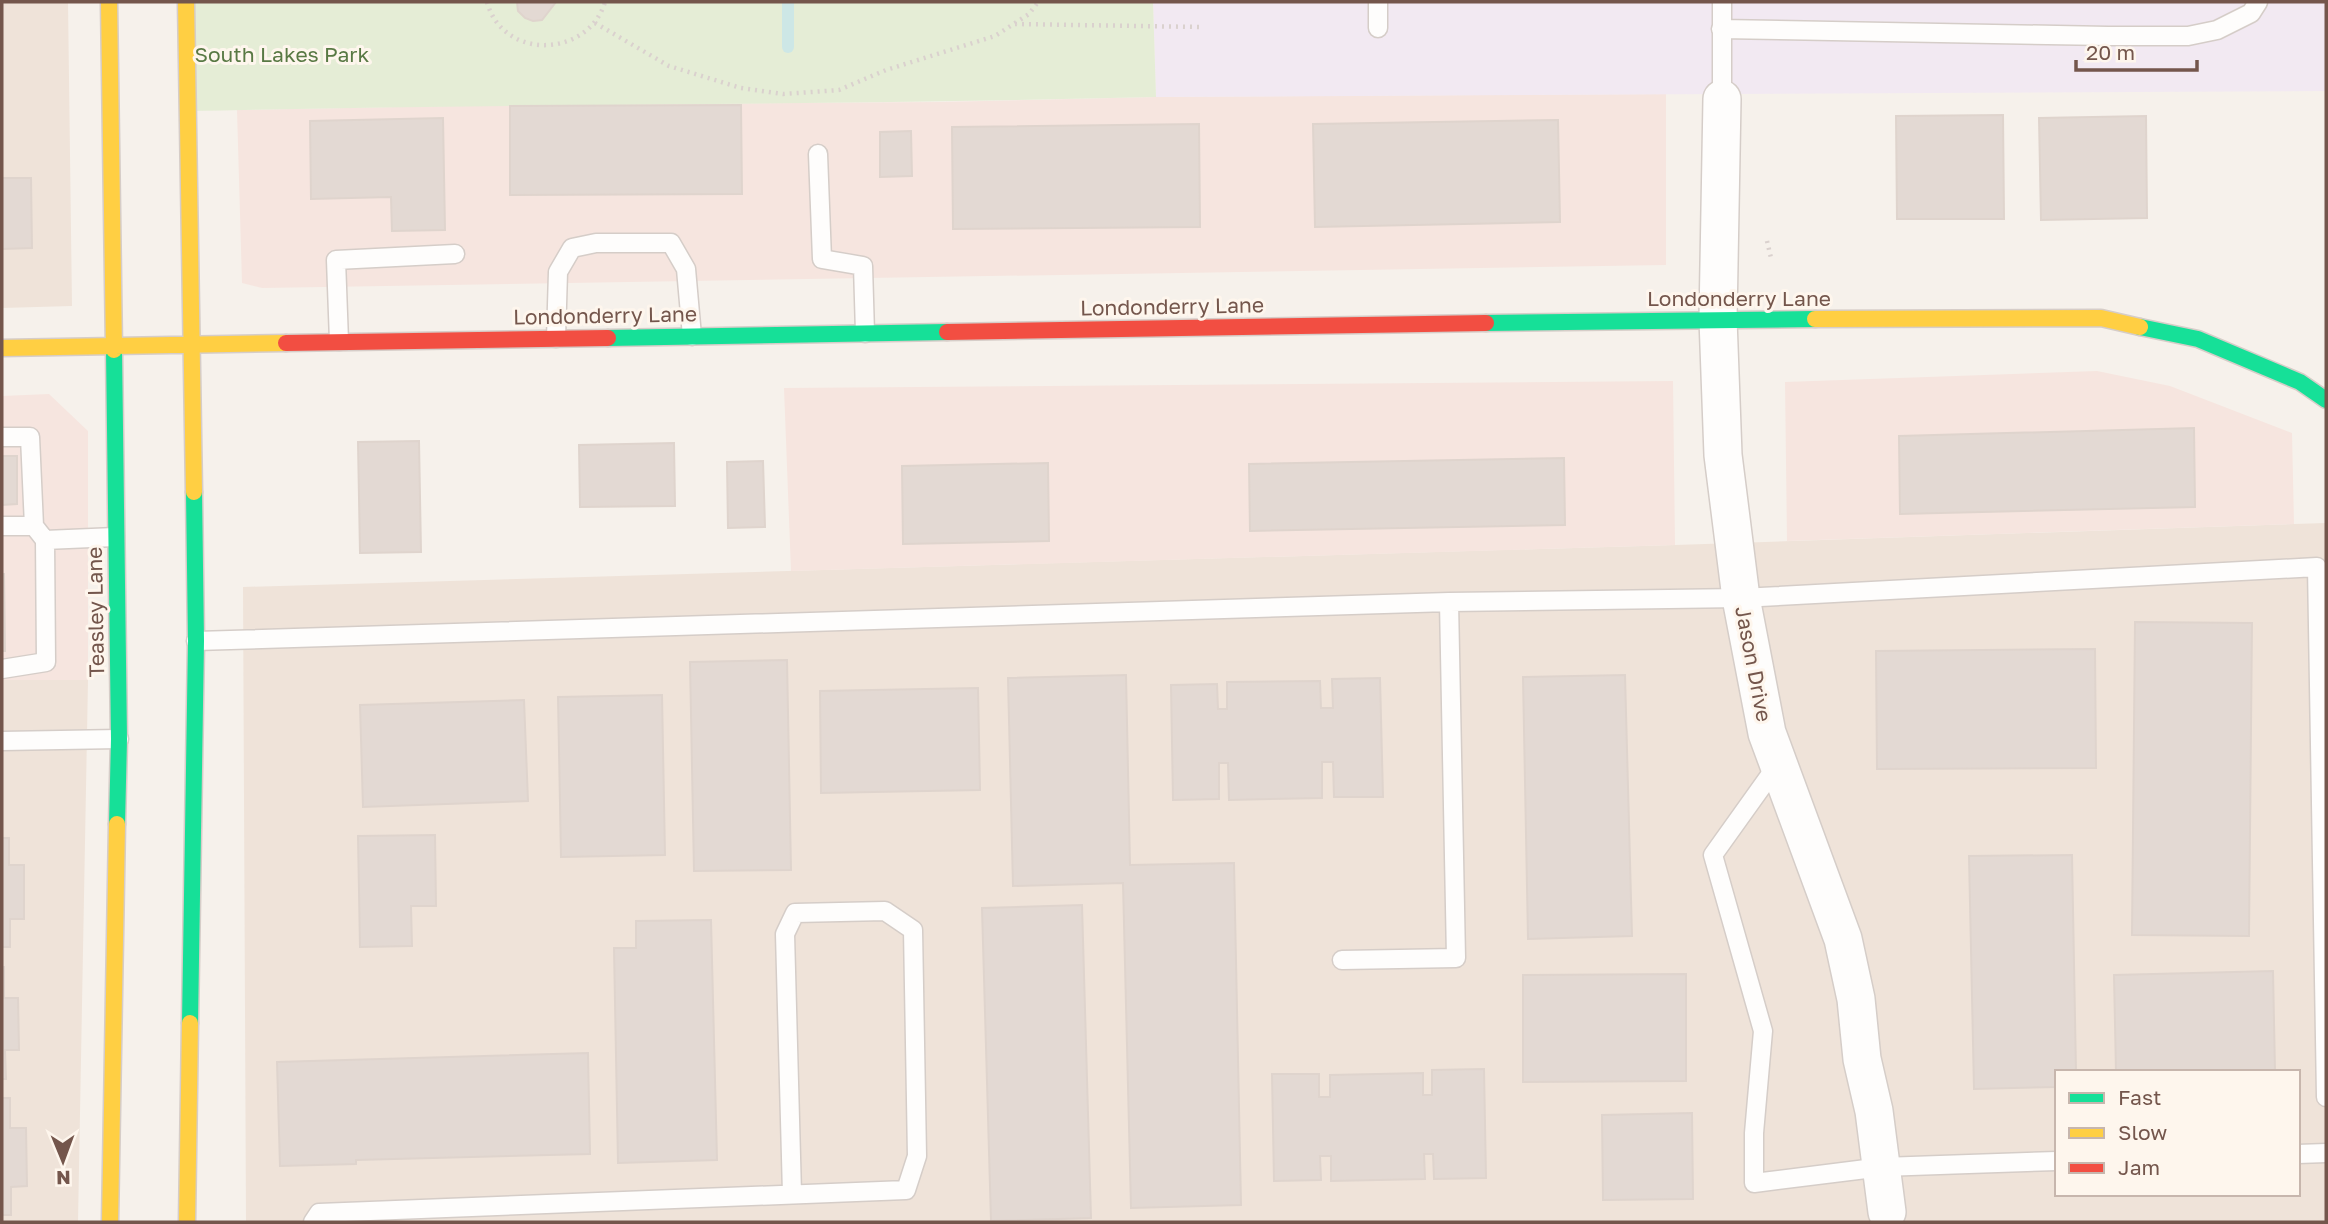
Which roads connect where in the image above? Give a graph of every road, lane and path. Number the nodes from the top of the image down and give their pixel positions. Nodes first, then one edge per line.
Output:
1 (109, 2) edge
2 (186, 2) edge
3 (487, 2) edge
4 (605, 2) edge
5 (1038, 2) edge
6 (1378, 2) edge
7 (1722, 2) edge
8 (2258, 2) edge
9 (595, 23) junction
10 (1014, 23) junction
11 (1200, 27) dead end
12 (1378, 28) dead end
13 (1721, 29) junction
14 (1722, 99) joint
15 (818, 154) dead end
16 (1767, 242) dead end
17 (455, 254) dead end
18 (1771, 258) dead end
19 (1718, 319) junction
20 (864, 333) junction
21 (692, 336) junction
22 (556, 338) junction
23 (339, 341) junction
24 (190, 344) junction
25 (115, 346) junction
26 (2, 348) edge
27 (2326, 400) edge
28 (2, 437) edge
29 (2, 526) edge
30 (39, 533) junction
31 (115, 537) junction
32 (1741, 598) junction
33 (1449, 602) junction
34 (196, 641) junction
35 (2, 669) edge
36 (119, 739) junction
37 (2, 741) edge
38 (1779, 764) junction
39 (1342, 960) dead end
40 (2326, 1097) edge
41 (2326, 1153) edge
42 (2300, 1154) edge
43 (2055, 1161) edge
44 (1882, 1167) junction
45 (792, 1194) junction
46 (1887, 1217) edge
47 (110, 1222) edge
48 (187, 1222) edge
49 (313, 1222) edge

1 - 25 main road, Teasley Lane
2 - 24 main road
3 - 9 path
4 - 9 path
5 - 10 path
6 - 12 lane
7 - 13 lane
8 - 13 lane
9 - 10 path
10 - 11 path
13 - 14 lane
14 - 19 street, Jason Drive
15 - 20 lane
16 - 18 path
17 - 23 lane
19 - 20 main road, Londonderry Lane
19 - 27 main road, Londonderry Lane
19 - 32 street, Jason Drive
20 - 21 main road, Londonderry Lane
21 - 22 main road, Londonderry Lane
21 - 22 lane
22 - 23 main road, Londonderry Lane
23 - 24 main road, Londonderry Lane
24 - 25 main road, Londonderry Lane
24 - 34 main road
25 - 26 main road, Londonderry Lane
25 - 31 main road, Teasley Lane
28 - 30 lane
29 - 30 lane
30 - 31 lane
30 - 35 lane
31 - 36 main road, Teasley Lane
32 - 33 lane
32 - 38 street, Jason Drive
32 - 40 lane
33 - 34 lane
33 - 39 lane
34 - 48 main road
36 - 37 lane
36 - 47 main road, Teasley Lane
38 - 44 street, Jason Drive
38 - 44 lane
41 - 42 lane
43 - 44 lane
44 - 46 street, Jason Drive
45 - 45 lane
45 - 49 lane

